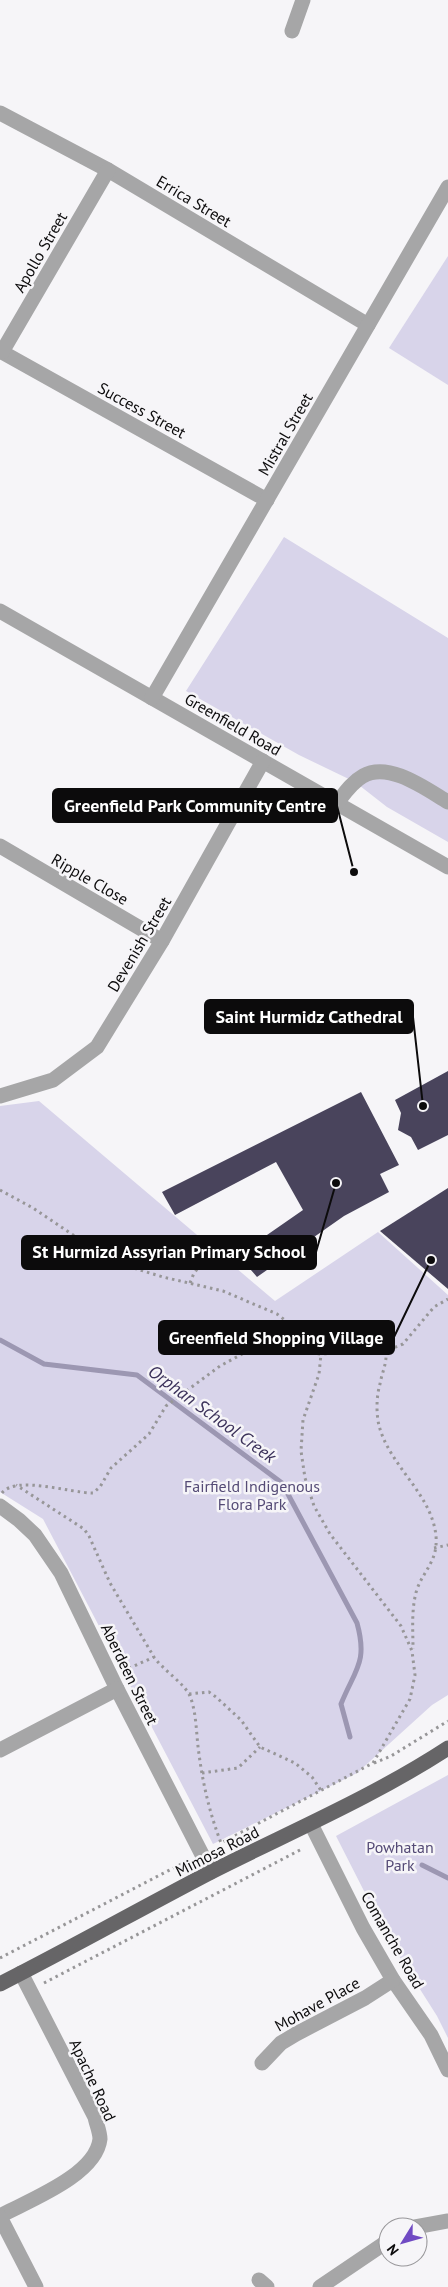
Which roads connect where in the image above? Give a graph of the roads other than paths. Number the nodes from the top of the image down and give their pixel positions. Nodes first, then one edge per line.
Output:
1 (303, 0) edge
2 (292, 31) dead end
3 (0, 113) edge
4 (108, 170) junction
5 (448, 187) edge
6 (368, 325) junction
7 (1, 352) edge
8 (267, 500) junction
9 (0, 611) edge
10 (152, 698) junction
11 (262, 761) junction
12 (448, 802) edge
13 (336, 804) junction
14 (0, 846) edge
15 (448, 867) edge
16 (162, 941) junction
17 (0, 1096) edge
18 (0, 1506) edge
19 (114, 1683) junction
20 (448, 1748) edge
21 (0, 1750) edge
22 (311, 1824) junction
23 (211, 1872) junction
24 (21, 1973) junction
25 (393, 1980) junction
26 (0, 1984) edge
27 (262, 2063) dead end
28 (448, 2070) edge
29 (0, 2216) edge
30 (448, 2221) edge
31 (428, 2225) edge
32 (378, 2249) edge
33 (36, 2287) edge
34 (320, 2287) edge

1 - 2 street
3 - 4 street, Errica Street
4 - 6 street, Errica Street
4 - 7 street, Apollo Street
5 - 6 street, Mistral Street
6 - 8 street, Mistral Street
7 - 8 street, Success Street
8 - 10 street, Mistral Street
9 - 10 street, Greenfield Road
10 - 11 street, Greenfield Road
11 - 13 street, Greenfield Road
11 - 16 street, Devenish Street
12 - 13 street
13 - 15 street, Greenfield Road
14 - 16 street, Ripple Close
16 - 17 street, Devenish Street
18 - 19 street, Aberdeen Street
19 - 21 street
19 - 23 street, Aberdeen Street
20 - 22 main road, Mimosa Road
22 - 23 main road, Mimosa Road
22 - 25 street, Comanche Road
23 - 24 main road, Mimosa Road
24 - 26 main road, Mimosa Road
24 - 29 street, Apache Road
25 - 27 street, Mohave Place
25 - 28 street, Comanche Road
29 - 33 street
30 - 31 street
32 - 34 street

